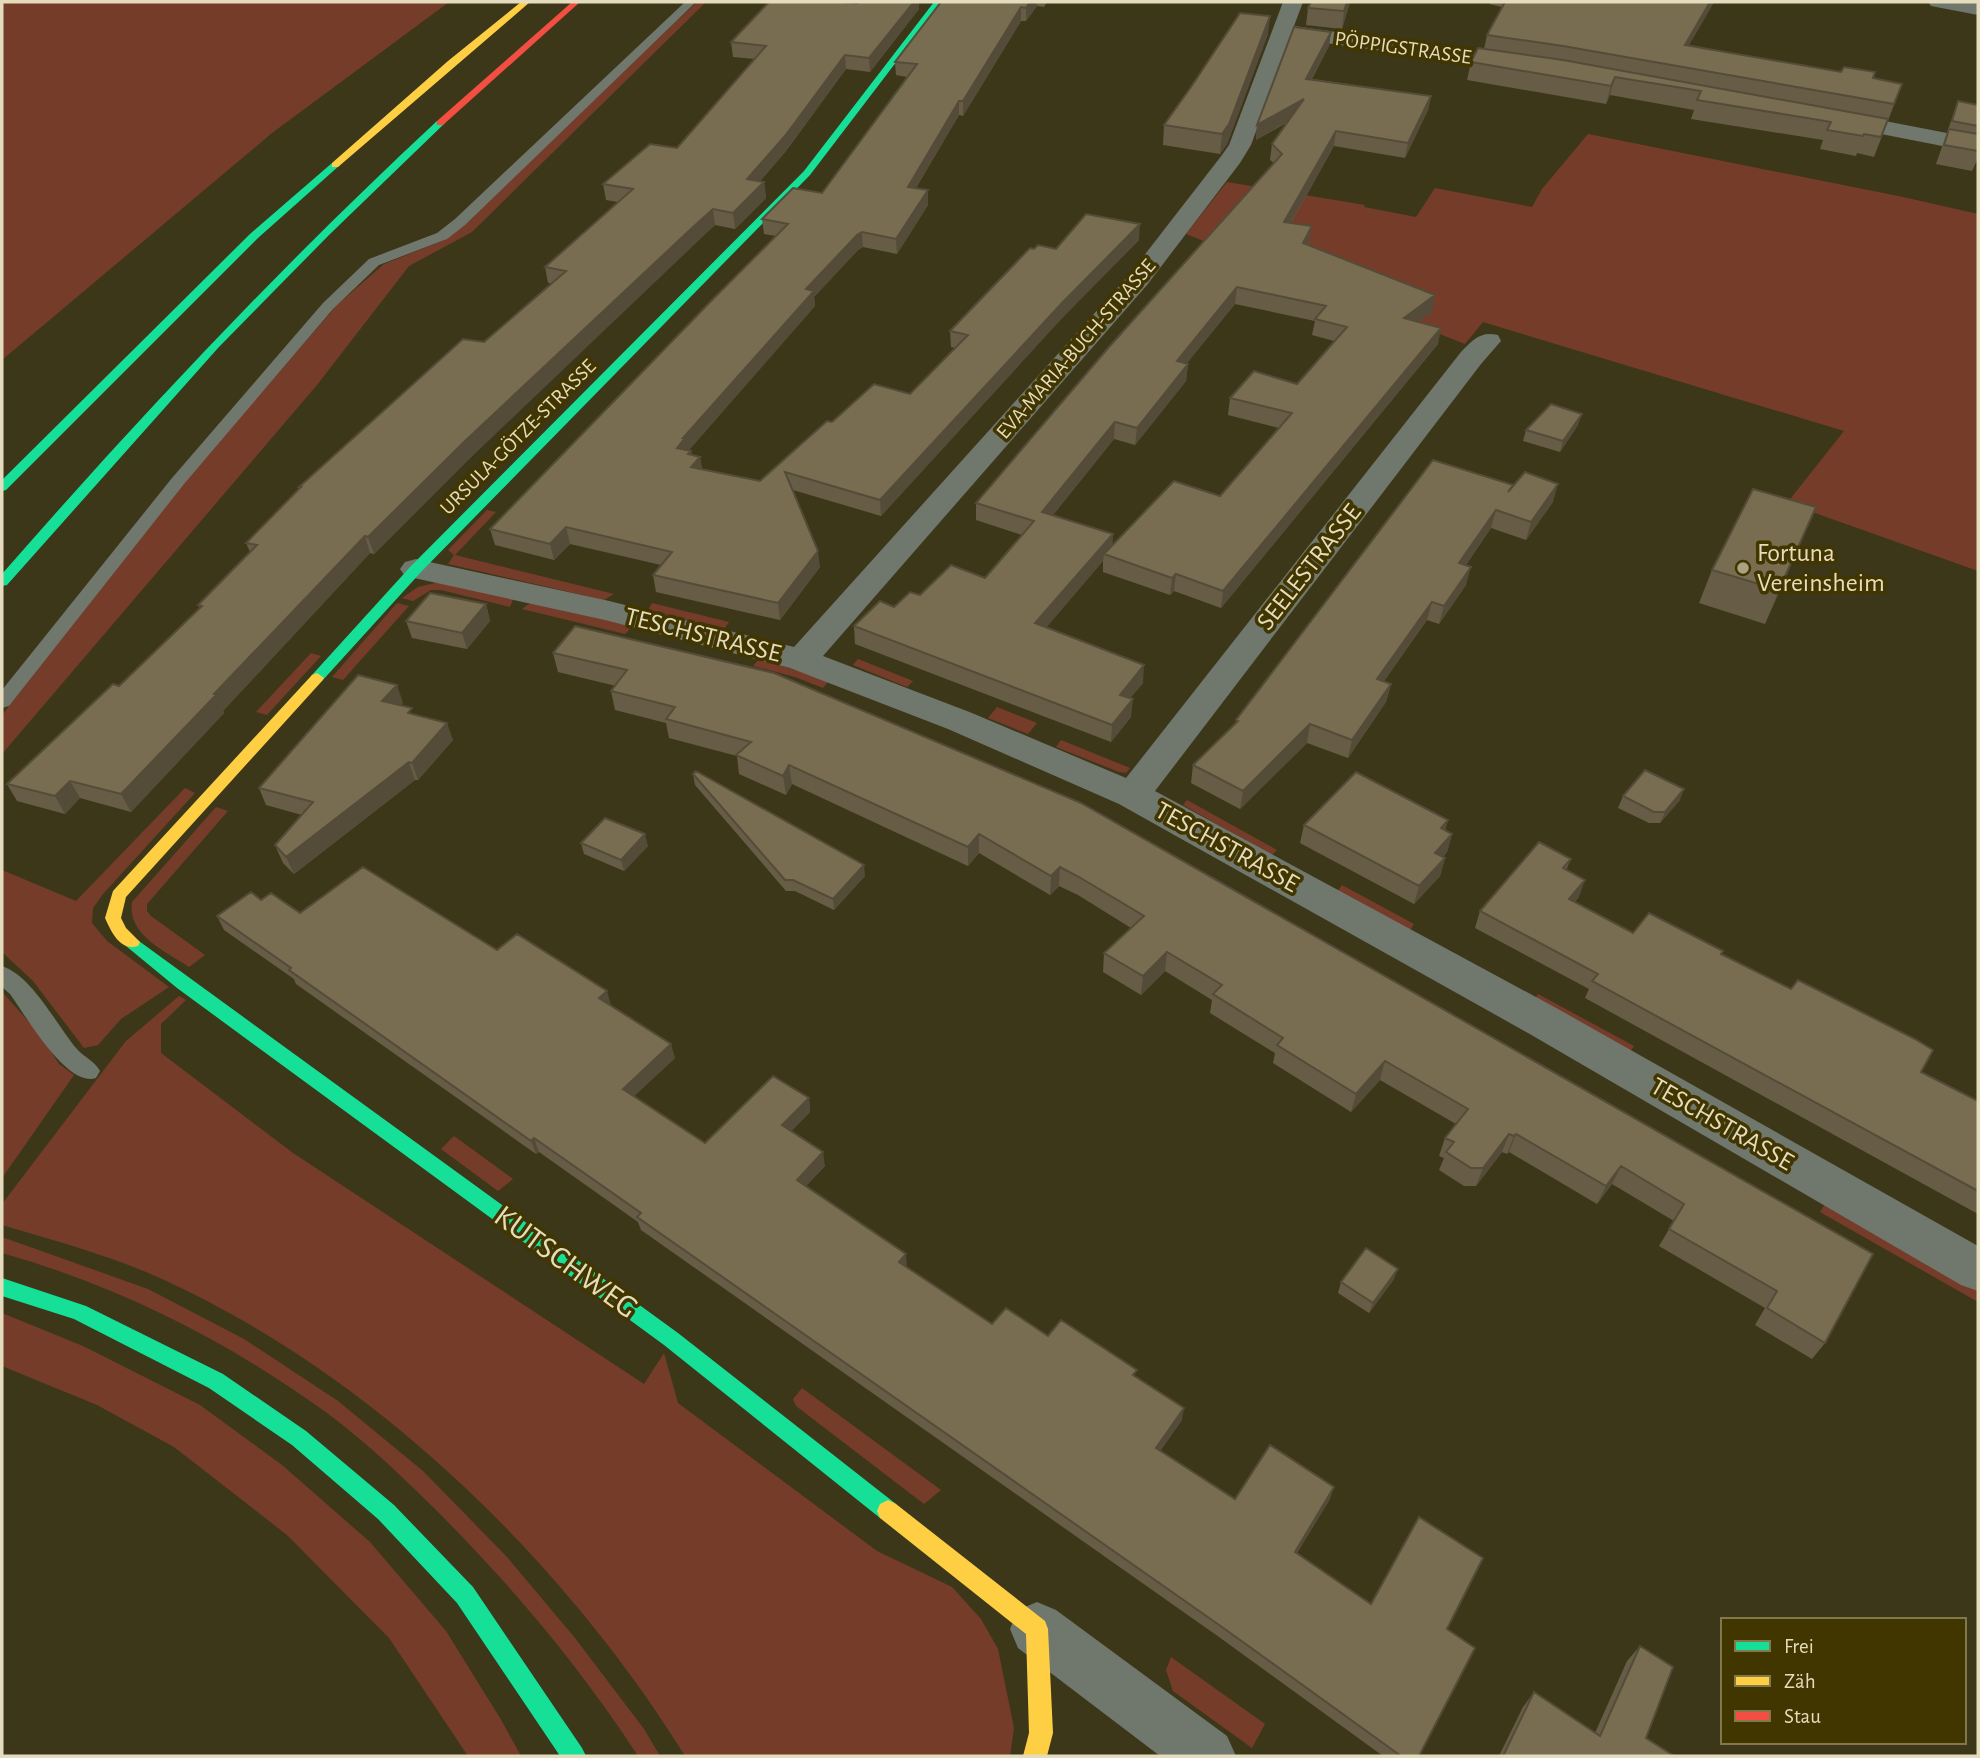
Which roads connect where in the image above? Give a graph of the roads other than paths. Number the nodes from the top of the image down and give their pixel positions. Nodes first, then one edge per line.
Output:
1 (526, 2) edge
2 (576, 2) edge
3 (691, 2) edge
4 (938, 2) edge
5 (1293, 2) edge
6 (1938, 2) edge
7 (1978, 9) edge
8 (1283, 31) junction
9 (1546, 68) edge
10 (1816, 115) edge
11 (1978, 146) edge
12 (1488, 341) dead end
13 (2, 487) edge
14 (416, 569) junction
15 (2, 582) edge
16 (801, 660) junction
17 (2, 702) edge
18 (1132, 795) junction
19 (119, 895) joint
20 (2, 975) edge
21 (88, 1071) dead end
22 (1978, 1270) edge
23 (2, 1287) edge
24 (1037, 1629) junction
25 (574, 1756) edge
26 (1035, 1756) edge
27 (1207, 1756) edge

1 - 13 main road
2 - 15 main road
3 - 17 lane
4 - 14 main road, URSULA-GÖTZE-STRASSE
5 - 8 street, EVA-MARIA-BUCH-STRASSE
6 - 7 street
8 - 9 street, PÖPPIGSTRASSE
8 - 16 street, EVA-MARIA-BUCH-STRASSE
10 - 11 street
12 - 18 street, SEELESTRASSE
14 - 16 street, TESCHSTRASSE
14 - 19 main road, URSULA-GÖTZE-STRASSE
16 - 18 street, TESCHSTRASSE
18 - 22 street, TESCHSTRASSE
19 - 24 main road, KUTSCHWEG
20 - 21 lane
23 - 25 main road
24 - 26 main road
24 - 27 street, KUTSCHWEG

